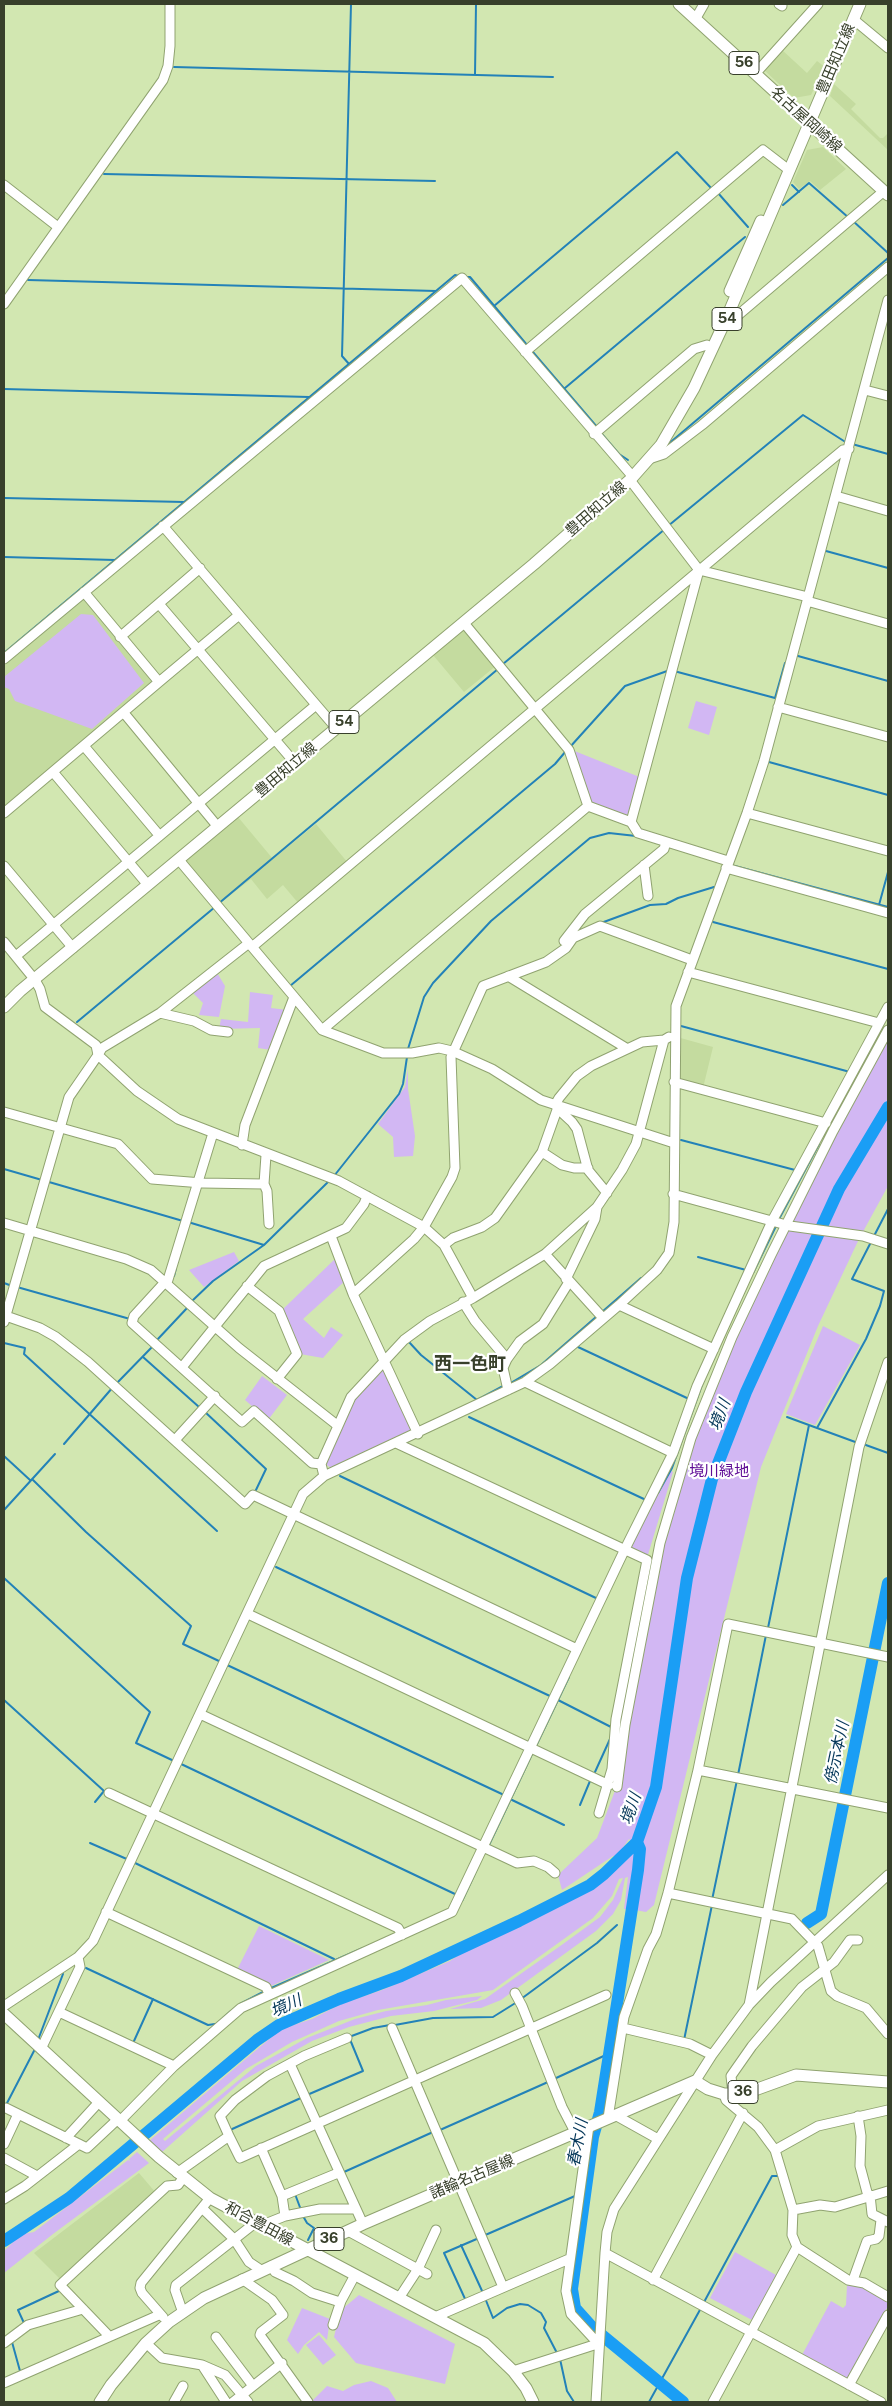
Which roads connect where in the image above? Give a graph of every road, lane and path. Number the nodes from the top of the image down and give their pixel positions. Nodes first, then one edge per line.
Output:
1 (170, 4) edge
2 (679, 4) edge
3 (704, 4) edge
4 (818, 4) edge
5 (860, 4) edge
6 (696, 18) junction
7 (853, 20) junction
8 (888, 48) edge
9 (755, 74) junction
10 (810, 123) junction
11 (789, 170) junction
12 (4, 185) edge
13 (886, 193) edge
14 (58, 227) junction
15 (888, 267) edge
16 (888, 300) edge
17 (4, 304) edge
18 (727, 317) junction
19 (707, 345) junction
20 (525, 352) junction
21 (865, 390) junction
22 (888, 396) edge
23 (594, 434) junction
24 (849, 449) junction
25 (649, 459) junction
26 (631, 479) junction
27 (836, 496) junction
28 (888, 510) edge
29 (163, 526) junction
30 (200, 568) junction
31 (699, 570) junction
32 (84, 592) junction
33 (808, 599) junction
34 (159, 604) junction
35 (239, 615) junction
36 (464, 624) junction
37 (888, 624) edge
38 (120, 636) junction
39 (199, 649) junction
40 (4, 660) edge
41 (159, 682) junction
42 (316, 705) junction
43 (778, 707) junction
44 (535, 708) junction
45 (124, 713) junction
46 (336, 728) junction
47 (888, 737) edge
48 (274, 739) junction
49 (84, 746) junction
50 (295, 763) junction
51 (53, 772) junction
52 (199, 802) junction
53 (588, 806) junction
54 (747, 813) junction
55 (4, 814) edge
56 (631, 822) junction
57 (218, 827) junction
58 (159, 835) junction
59 (666, 842) junction
60 (888, 851) edge
61 (179, 860) junction
62 (128, 862) junction
63 (727, 864) junction
64 (644, 865) junction
65 (4, 866) edge
66 (148, 885) junction
67 (648, 896) dead end
68 (888, 913) edge
69 (53, 924) junction
70 (571, 936) junction
71 (4, 942) edge
72 (250, 945) junction
73 (73, 948) junction
74 (16, 956) junction
75 (543, 958) dead end
76 (692, 960) junction
77 (688, 972) junction
78 (508, 976) junction
79 (35, 980) junction
80 (294, 997) junction
81 (4, 1007) edge
82 (888, 1007) edge
83 (160, 1013) junction
84 (4, 1016) edge
85 (879, 1023) junction
86 (322, 1030) junction
87 (888, 1030) edge
88 (228, 1032) dead end
89 (674, 1034) junction
90 (664, 1040) junction
91 (626, 1048) junction
92 (452, 1051) junction
93 (98, 1055) junction
94 (674, 1082) junction
95 (557, 1107) junction
96 (4, 1112) edge
97 (826, 1123) junction
98 (60, 1128) junction
99 (640, 1131) junction
100 (213, 1133) junction
101 (674, 1143) junction
102 (242, 1144) junction
103 (542, 1152) junction
104 (266, 1154) junction
105 (588, 1168) junction
106 (197, 1182) junction
107 (264, 1184) junction
108 (608, 1193) junction
109 (673, 1194) junction
110 (368, 1196) junction
111 (597, 1207) junction
112 (772, 1221) junction
113 (4, 1223) edge
114 (269, 1224) dead end
115 (786, 1225) junction
116 (424, 1227) junction
117 (30, 1231) junction
118 (331, 1236) junction
119 (888, 1244) edge
120 (444, 1245) junction
121 (545, 1254) junction
122 (568, 1280) junction
123 (166, 1282) junction
124 (247, 1286) junction
125 (353, 1294) junction
126 (473, 1298) junction
127 (463, 1302) junction
128 (619, 1305) junction
129 (603, 1318) junction
130 (5, 1319) edge
131 (214, 1326) junction
132 (714, 1350) junction
133 (507, 1359) junction
134 (384, 1360) junction
135 (888, 1362) edge
136 (183, 1366) junction
137 (278, 1379) junction
138 (885, 1381) edge
139 (525, 1382) junction
140 (508, 1390) junction
141 (215, 1396) junction
142 (337, 1425) junction
143 (418, 1434) junction
144 (175, 1440) junction
145 (396, 1442) junction
146 (673, 1453) junction
147 (321, 1464) junction
148 (324, 1476) junction
149 (294, 1515) junction
150 (624, 1550) junction
151 (248, 1614) junction
152 (820, 1643) junction
153 (577, 1649) junction
154 (888, 1656) edge
155 (200, 1714) junction
156 (530, 1748) junction
157 (698, 1770) junction
158 (613, 1786) junction
159 (791, 1788) junction
160 (109, 1793) dead end
161 (888, 1808) edge
162 (153, 1813) junction
163 (599, 1813) dead end
164 (484, 1847) junction
165 (555, 1873) dead end
166 (888, 1875) edge
167 (668, 1893) junction
168 (106, 1912) junction
169 (766, 1913) junction
170 (402, 1935) junction
171 (858, 1940) dead end
172 (814, 1943) junction
173 (78, 1957) junction
174 (825, 1968) junction
175 (326, 1977) dead end
176 (298, 1981) junction
177 (515, 1993) dead end
178 (269, 1994) junction
179 (606, 1995) dead end
180 (749, 2005) junction
181 (4, 2006) edge
182 (59, 2012) junction
183 (4, 2014) edge
184 (392, 2028) dead end
185 (531, 2028) junction
186 (623, 2028) junction
187 (888, 2034) edge
188 (347, 2038) dead end
189 (41, 2049) junction
190 (712, 2055) junction
191 (290, 2064) junction
192 (174, 2066) junction
193 (414, 2079) junction
194 (696, 2081) junction
195 (888, 2082) edge
196 (729, 2094) junction
197 (99, 2102) junction
198 (6, 2108) dead end
199 (888, 2110) edge
200 (743, 2113) junction
201 (18, 2114) junction
202 (858, 2116) junction
203 (610, 2117) junction
204 (120, 2120) junction
205 (316, 2124) junction
206 (591, 2126) junction
207 (575, 2132) junction
208 (228, 2136) junction
209 (66, 2138) junction
210 (658, 2139) junction
211 (4, 2144) edge
212 (79, 2144) junction
213 (261, 2148) junction
214 (775, 2150) junction
215 (4, 2158) edge
216 (338, 2173) junction
217 (180, 2175) junction
218 (37, 2176) junction
219 (459, 2183) junction
220 (888, 2191) edge
221 (282, 2196) junction
222 (869, 2196) junction
223 (210, 2198) junction
224 (4, 2199) edge
225 (202, 2208) junction
226 (354, 2209) junction
227 (793, 2210) junction
228 (285, 2216) junction
229 (885, 2221) edge
230 (255, 2223) junction
231 (363, 2224) junction
232 (266, 2228) junction
233 (436, 2230) dead end
234 (348, 2231) junction
235 (233, 2238) junction
236 (796, 2247) junction
237 (307, 2250) junction
238 (605, 2253) junction
239 (569, 2259) junction
240 (266, 2268) junction
241 (418, 2269) junction
242 (427, 2274) dead end
243 (355, 2275) junction
244 (242, 2279) junction
245 (652, 2280) junction
246 (853, 2280) junction
247 (503, 2287) junction
248 (888, 2297) edge
249 (399, 2298) junction
250 (340, 2302) junction
251 (83, 2309) junction
252 (183, 2312) junction
253 (159, 2315) junction
254 (888, 2315) edge
255 (436, 2318) junction
256 (169, 2322) junction
257 (334, 2326) dead end
258 (750, 2333) junction
259 (109, 2336) junction
260 (216, 2337) dead end
261 (146, 2342) junction
262 (4, 2343) edge
263 (598, 2343) junction
264 (282, 2364) junction
265 (202, 2365) junction
266 (513, 2371) junction
267 (4, 2383) edge
268 (849, 2385) junction
269 (183, 2386) dead end
270 (253, 2386) junction
271 (245, 2399) edge
272 (100, 2402) edge
273 (174, 2402) edge
274 (226, 2402) edge
275 (234, 2402) edge
276 (308, 2402) edge
277 (533, 2402) edge
278 (596, 2402) edge
279 (713, 2402) edge
280 (881, 2402) edge

1 - 14 street
2 - 6 main road, 名古屋岡崎線 / 56
3 - 6 street
4 - 9 street
5 - 7 main road, 豊田知立線 / 54
6 - 9 main road, 名古屋岡崎線 / 56
7 - 8 street
7 - 10 main road, 豊田知立線 / 54
9 - 10 main road, 名古屋岡崎線 / 56
10 - 11 main road, 豊田知立線 / 54
10 - 13 main road, 名古屋岡崎線 / 56
11 - 18 main road, 豊田知立線 / 54
11 - 19 main road, 豊田知立線 / 54
11 - 20 street
12 - 14 street
13 - 18 street
14 - 17 street
15 - 25 street
16 - 21 street
18 - 25 main road, 豊田知立線 / 54
19 - 23 street
19 - 25 main road, 豊田知立線 / 54
20 - 23 street
20 - 29 street
21 - 22 street
21 - 24 street
23 - 26 street
24 - 27 street
24 - 31 street
25 - 26 main road, 豊田知立線 / 54
26 - 31 street
26 - 36 main road, 豊田知立線 / 54
27 - 28 street
27 - 33 street
29 - 30 street
29 - 32 street
30 - 34 street
30 - 35 street
31 - 33 street
31 - 44 street
31 - 56 street
32 - 38 street
32 - 40 street
33 - 37 street
33 - 43 street
34 - 38 street
34 - 39 street
35 - 39 street
35 - 42 street
36 - 44 street
36 - 46 main road, 豊田知立線 / 54
38 - 41 street
39 - 41 street
39 - 48 street
41 - 45 street
42 - 46 street
42 - 48 street
43 - 47 street
43 - 54 street
44 - 53 street
44 - 72 street
45 - 49 street
45 - 52 street
46 - 50 main road, 豊田知立線 / 54
48 - 50 street
48 - 52 street
49 - 51 street
49 - 58 street
50 - 57 main road, 豊田知立線 / 54
51 - 55 street
51 - 62 street
52 - 57 street
52 - 58 street
53 - 56 street
53 - 86 street
54 - 60 street
54 - 63 street
56 - 59 street
57 - 61 main road, 豊田知立線 / 54
58 - 62 street
59 - 63 street
59 - 64 street
61 - 66 main road, 豊田知立線 / 54
61 - 72 street
62 - 66 street
62 - 69 street
63 - 68 street
63 - 76 street
64 - 67 street
64 - 70 street
65 - 69 street
66 - 73 main road, 豊田知立線 / 54
69 - 73 street
69 - 74 street
70 - 75 street
70 - 76 street
70 - 78 street
71 - 74 street
72 - 80 street
72 - 83 street
73 - 79 main road, 豊田知立線 / 54
74 - 79 street
76 - 77 street
77 - 85 street
77 - 89 street
78 - 91 street
78 - 92 street
79 - 81 main road, 豊田知立線 / 54
79 - 84 main road, 豊田知立線 / 54
79 - 93 street
80 - 86 street
80 - 102 street
82 - 85 street
83 - 88 street
83 - 93 street
85 - 97 street
86 - 92 street
87 - 115 street
89 - 90 street
89 - 94 street
90 - 91 street
90 - 99 street
91 - 95 street
92 - 95 street
92 - 116 street
93 - 98 street
93 - 100 street
94 - 97 street
94 - 101 street
95 - 99 street
95 - 103 street
95 - 105 street
96 - 98 street
97 - 112 street
98 - 106 street
98 - 117 street
99 - 101 street
99 - 108 street
100 - 102 street
100 - 106 street
101 - 109 street
102 - 104 street
103 - 105 street
103 - 120 street
104 - 107 street
104 - 110 street
105 - 108 street
106 - 107 street
106 - 123 street
107 - 114 street
108 - 111 street
109 - 112 street
109 - 128 street
110 - 116 street
110 - 118 street
111 - 121 street
111 - 122 street
112 - 115 street
112 - 132 street
113 - 117 street
115 - 119 street
115 - 158 street
116 - 120 street
116 - 125 street
117 - 123 street
117 - 130 street
118 - 124 street
118 - 125 street
120 - 126 street
121 - 122 street
121 - 126 street
122 - 129 street
122 - 133 street
123 - 131 street
123 - 136 street
124 - 131 street
124 - 137 street
125 - 134 street
126 - 127 street
127 - 133 street
127 - 134 street
128 - 129 street
128 - 132 street
129 - 139 street
130 - 144 street
131 - 136 street
131 - 137 street
132 - 146 street
133 - 140 street
134 - 142 street
134 - 143 street
135 - 138 street
136 - 141 street
137 - 142 street
138 - 152 street
139 - 140 street
139 - 146 street
140 - 143 street
141 - 144 street
141 - 147 street
142 - 147 street
143 - 145 street
144 - 149 street
145 - 148 street
145 - 150 street
146 - 150 street
147 - 148 street
148 - 149 street
149 - 151 street
149 - 153 street
150 - 153 street
150 - 158 street
151 - 155 street
151 - 156 street
152 - 154 street
152 - 157 street
152 - 159 street
153 - 156 street
155 - 162 street
155 - 164 street
156 - 158 street
156 - 164 street
157 - 159 street
157 - 167 street
158 - 163 street
159 - 161 street
159 - 169 street
160 - 162 street
162 - 168 street
162 - 170 street
164 - 165 street
164 - 170 street
166 - 172 street
167 - 169 street
167 - 186 street
168 - 173 street
168 - 178 street
169 - 172 street
169 - 180 street
170 - 176 street
171 - 174 street
172 - 174 street
172 - 180 street
173 - 181 street
173 - 182 street
174 - 187 street
174 - 196 street
175 - 176 street
176 - 178 street
177 - 185 street
178 - 192 street
179 - 185 street
180 - 190 street
182 - 189 street
182 - 192 street
183 - 189 main road, 和合豊田線
184 - 193 street
185 - 193 street
185 - 207 street
186 - 190 street
186 - 203 street
188 - 191 street
189 - 197 main road, 和合豊田線
190 - 194 street
191 - 205 street
191 - 208 street
192 - 204 street
193 - 205 street
193 - 219 street
194 - 196 main road, 36
194 - 203 main road, 諸輪名古屋線 / 36
194 - 210 street
195 - 196 main road, 36
196 - 200 street
197 - 204 main road, 和合豊田線
197 - 209 street
198 - 201 street
199 - 202 street
200 - 214 street
200 - 245 street
201 - 209 street
201 - 211 street
202 - 214 street
202 - 222 street
203 - 206 main road, 諸輪名古屋線 / 36
203 - 210 street
204 - 212 street
204 - 217 main road, 和合豊田線
205 - 213 street
205 - 216 street
206 - 207 main road, 諸輪名古屋線 / 36
206 - 239 street
207 - 219 main road, 諸輪名古屋線 / 36
208 - 213 street
208 - 217 street
209 - 212 street
210 - 238 street
212 - 218 street
213 - 221 street
214 - 227 street
215 - 218 street
216 - 221 street
216 - 226 street
217 - 223 main road, 和合豊田線
217 - 251 street
218 - 224 street
219 - 231 main road, 諸輪名古屋線 / 36
219 - 247 street
220 - 222 street
221 - 228 street
222 - 227 street
222 - 229 street
223 - 225 street
223 - 230 main road, 和合豊田線
225 - 235 street
225 - 253 street
226 - 228 street
226 - 231 street
227 - 236 street
228 - 232 street
229 - 246 street
230 - 232 main road, 和合豊田線
230 - 235 street
231 - 234 main road, 諸輪名古屋線 / 36
232 - 237 main road, 和合豊田線
233 - 241 street
234 - 237 main road, 諸輪名古屋線 / 36
234 - 241 street
235 - 240 street
235 - 252 street
236 - 246 street
236 - 258 street
237 - 240 main road, 諸輪名古屋線 / 36
237 - 243 main road, 和合豊田線
238 - 245 street
238 - 263 street
239 - 247 street
239 - 263 street
240 - 244 main road, 諸輪名古屋線 / 36
240 - 250 street
241 - 242 street
241 - 249 street
243 - 249 main road, 和合豊田線
243 - 250 street
244 - 252 main road, 諸輪名古屋線 / 36
244 - 264 street
245 - 258 street
246 - 248 street
247 - 255 street
249 - 255 main road, 和合豊田線
250 - 257 street
251 - 259 street
251 - 262 street
252 - 256 main road, 諸輪名古屋線 / 36
253 - 256 street
253 - 259 street
254 - 268 street
255 - 266 main road, 和合豊田線
256 - 261 main road, 諸輪名古屋線 / 36
258 - 268 street
258 - 279 street
259 - 267 street
260 - 270 street
261 - 265 street
261 - 272 main road, 諸輪名古屋線 / 36
263 - 266 street
263 - 278 street
264 - 270 street
264 - 276 street
265 - 271 street
265 - 274 street
266 - 277 main road, 和合豊田線
268 - 280 street
269 - 273 street
270 - 271 street
271 - 275 street

